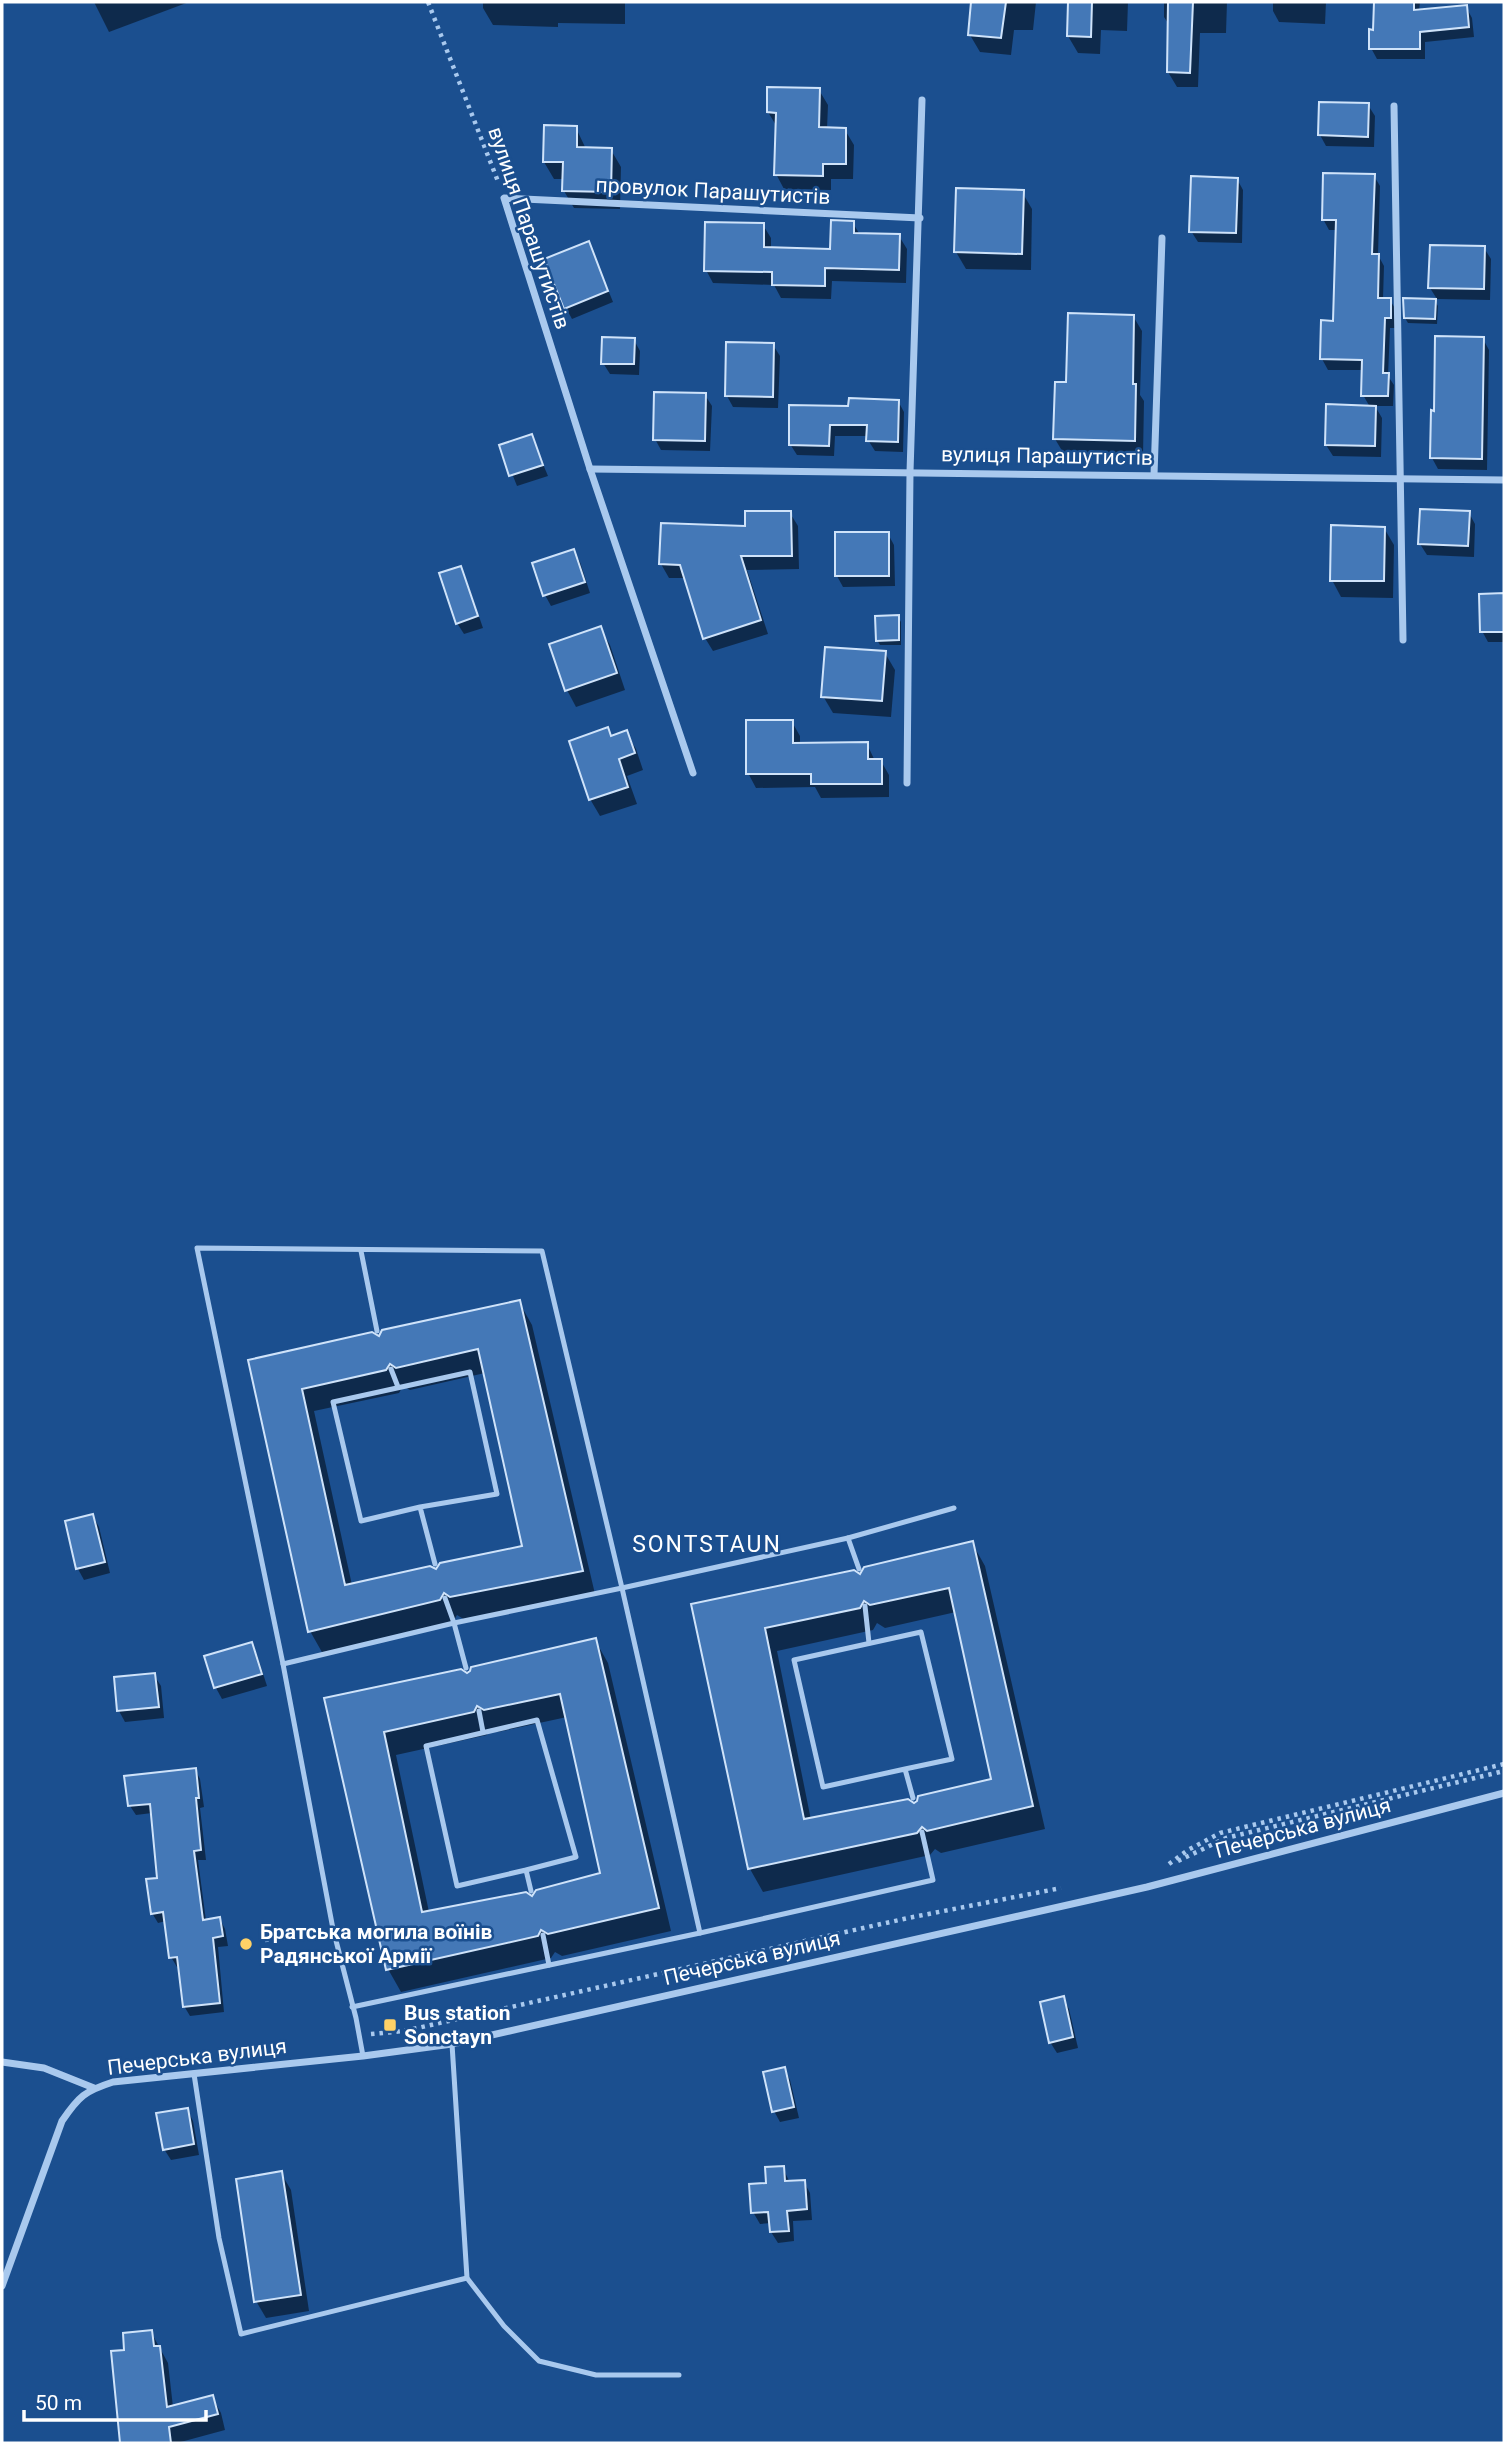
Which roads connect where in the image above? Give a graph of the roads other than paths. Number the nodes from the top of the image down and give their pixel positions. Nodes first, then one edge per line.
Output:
1 (922, 100) dead end
2 (1394, 106) dead end
3 (504, 198) joint
4 (920, 218) junction
5 (1162, 238) dead end
6 (590, 469) junction
7 (910, 472) junction
8 (1154, 475) junction
9 (1399, 478) junction
10 (1504, 480) edge
11 (1403, 640) dead end
12 (693, 773) dead end
13 (907, 783) dead end
14 (361, 1251) junction
15 (377, 1331) dead end
16 (391, 1369) dead end
17 (398, 1387) junction
18 (420, 1507) junction
19 (954, 1508) dead end
20 (848, 1538) junction
21 (435, 1564) dead end
22 (859, 1569) dead end
23 (622, 1588) junction
24 (445, 1598) dead end
25 (865, 1606) dead end
26 (454, 1623) junction
27 (869, 1643) junction
28 (283, 1664) junction
29 (466, 1668) dead end
30 (479, 1711) dead end
31 (484, 1732) junction
32 (905, 1769) junction
33 (1504, 1793) edge
34 (913, 1798) dead end
35 (922, 1832) dead end
36 (526, 1870) junction
37 (531, 1891) dead end
38 (700, 1933) junction
39 (543, 1935) dead end
40 (549, 1965) junction
41 (352, 2007) junction
42 (452, 2044) junction
43 (363, 2056) junction
44 (2, 2062) edge
45 (194, 2074) junction
46 (94, 2088) junction
47 (467, 2278) junction
48 (2, 2286) edge
49 (680, 2375) dead end

1 - 4 street
2 - 9 street
3 - 4 street, провулок Парашутистів
3 - 6 street, вулиця Парашутистів
4 - 7 street
5 - 8 street
6 - 7 street, вулиця Парашутистів
6 - 12 street, вулиця Парашутистів
7 - 8 street, вулиця Парашутистів
7 - 13 street
8 - 9 street, вулиця Парашутистів
9 - 10 street, вулиця Парашутистів
9 - 11 street
14 - 15 lane
14 - 23 lane
14 - 28 lane
16 - 17 lane
17 - 18 lane
17 - 18 lane
18 - 21 lane
19 - 20 lane
20 - 22 lane
20 - 23 lane
23 - 26 lane
23 - 38 lane
24 - 26 lane
25 - 27 lane
26 - 28 lane
26 - 29 lane
27 - 32 lane
27 - 32 lane
28 - 41 lane
30 - 31 lane
31 - 36 lane
31 - 36 lane
32 - 34 lane
33 - 42 street, Печерська вулиця
35 - 38 lane
36 - 37 lane
38 - 40 lane
39 - 40 lane
40 - 41 lane
41 - 43 lane
42 - 43 street, Печерська вулиця
42 - 47 lane
43 - 45 street, Печерська вулиця
44 - 46 street, Печерська вулиця
45 - 46 street, Печерська вулиця
45 - 47 lane
46 - 48 street
47 - 49 lane

